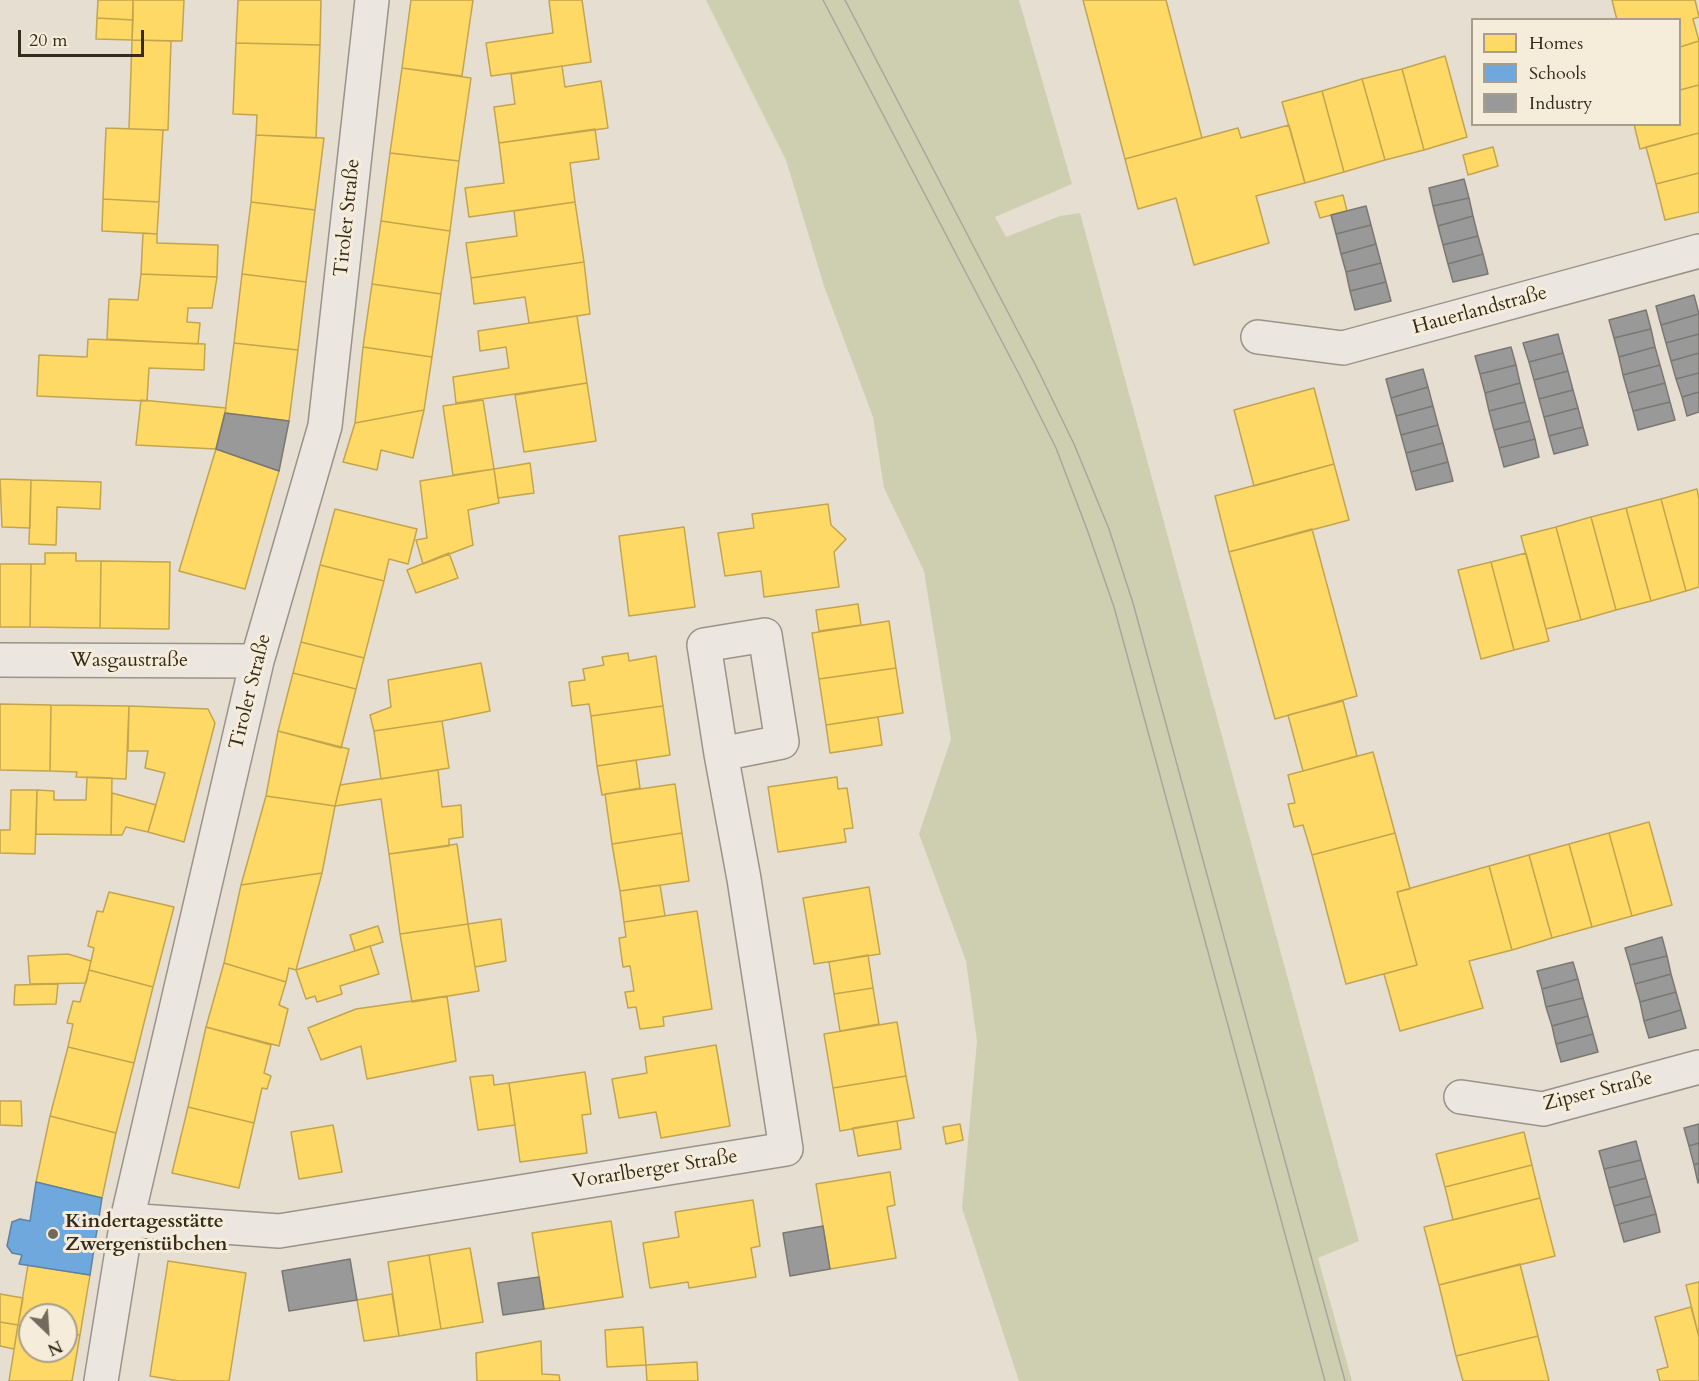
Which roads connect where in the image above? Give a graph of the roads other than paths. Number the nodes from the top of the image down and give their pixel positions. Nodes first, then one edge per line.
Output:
1 (372, 0) edge
2 (1699, 251) edge
3 (1258, 337) dead end
4 (0, 660) edge
5 (257, 661) junction
6 (721, 754) dead end
7 (1699, 1067) edge
8 (1461, 1097) dead end
9 (127, 1220) junction
10 (101, 1381) edge

1 - 5 street, Tiroler Straße
2 - 3 street, Hauerlandstraße
4 - 5 street, Wasgaustraße
5 - 9 street, Tiroler Straße
6 - 9 street, Vorarlberger Straße
7 - 8 street, Zipser Straße
9 - 10 street, Tiroler Straße

